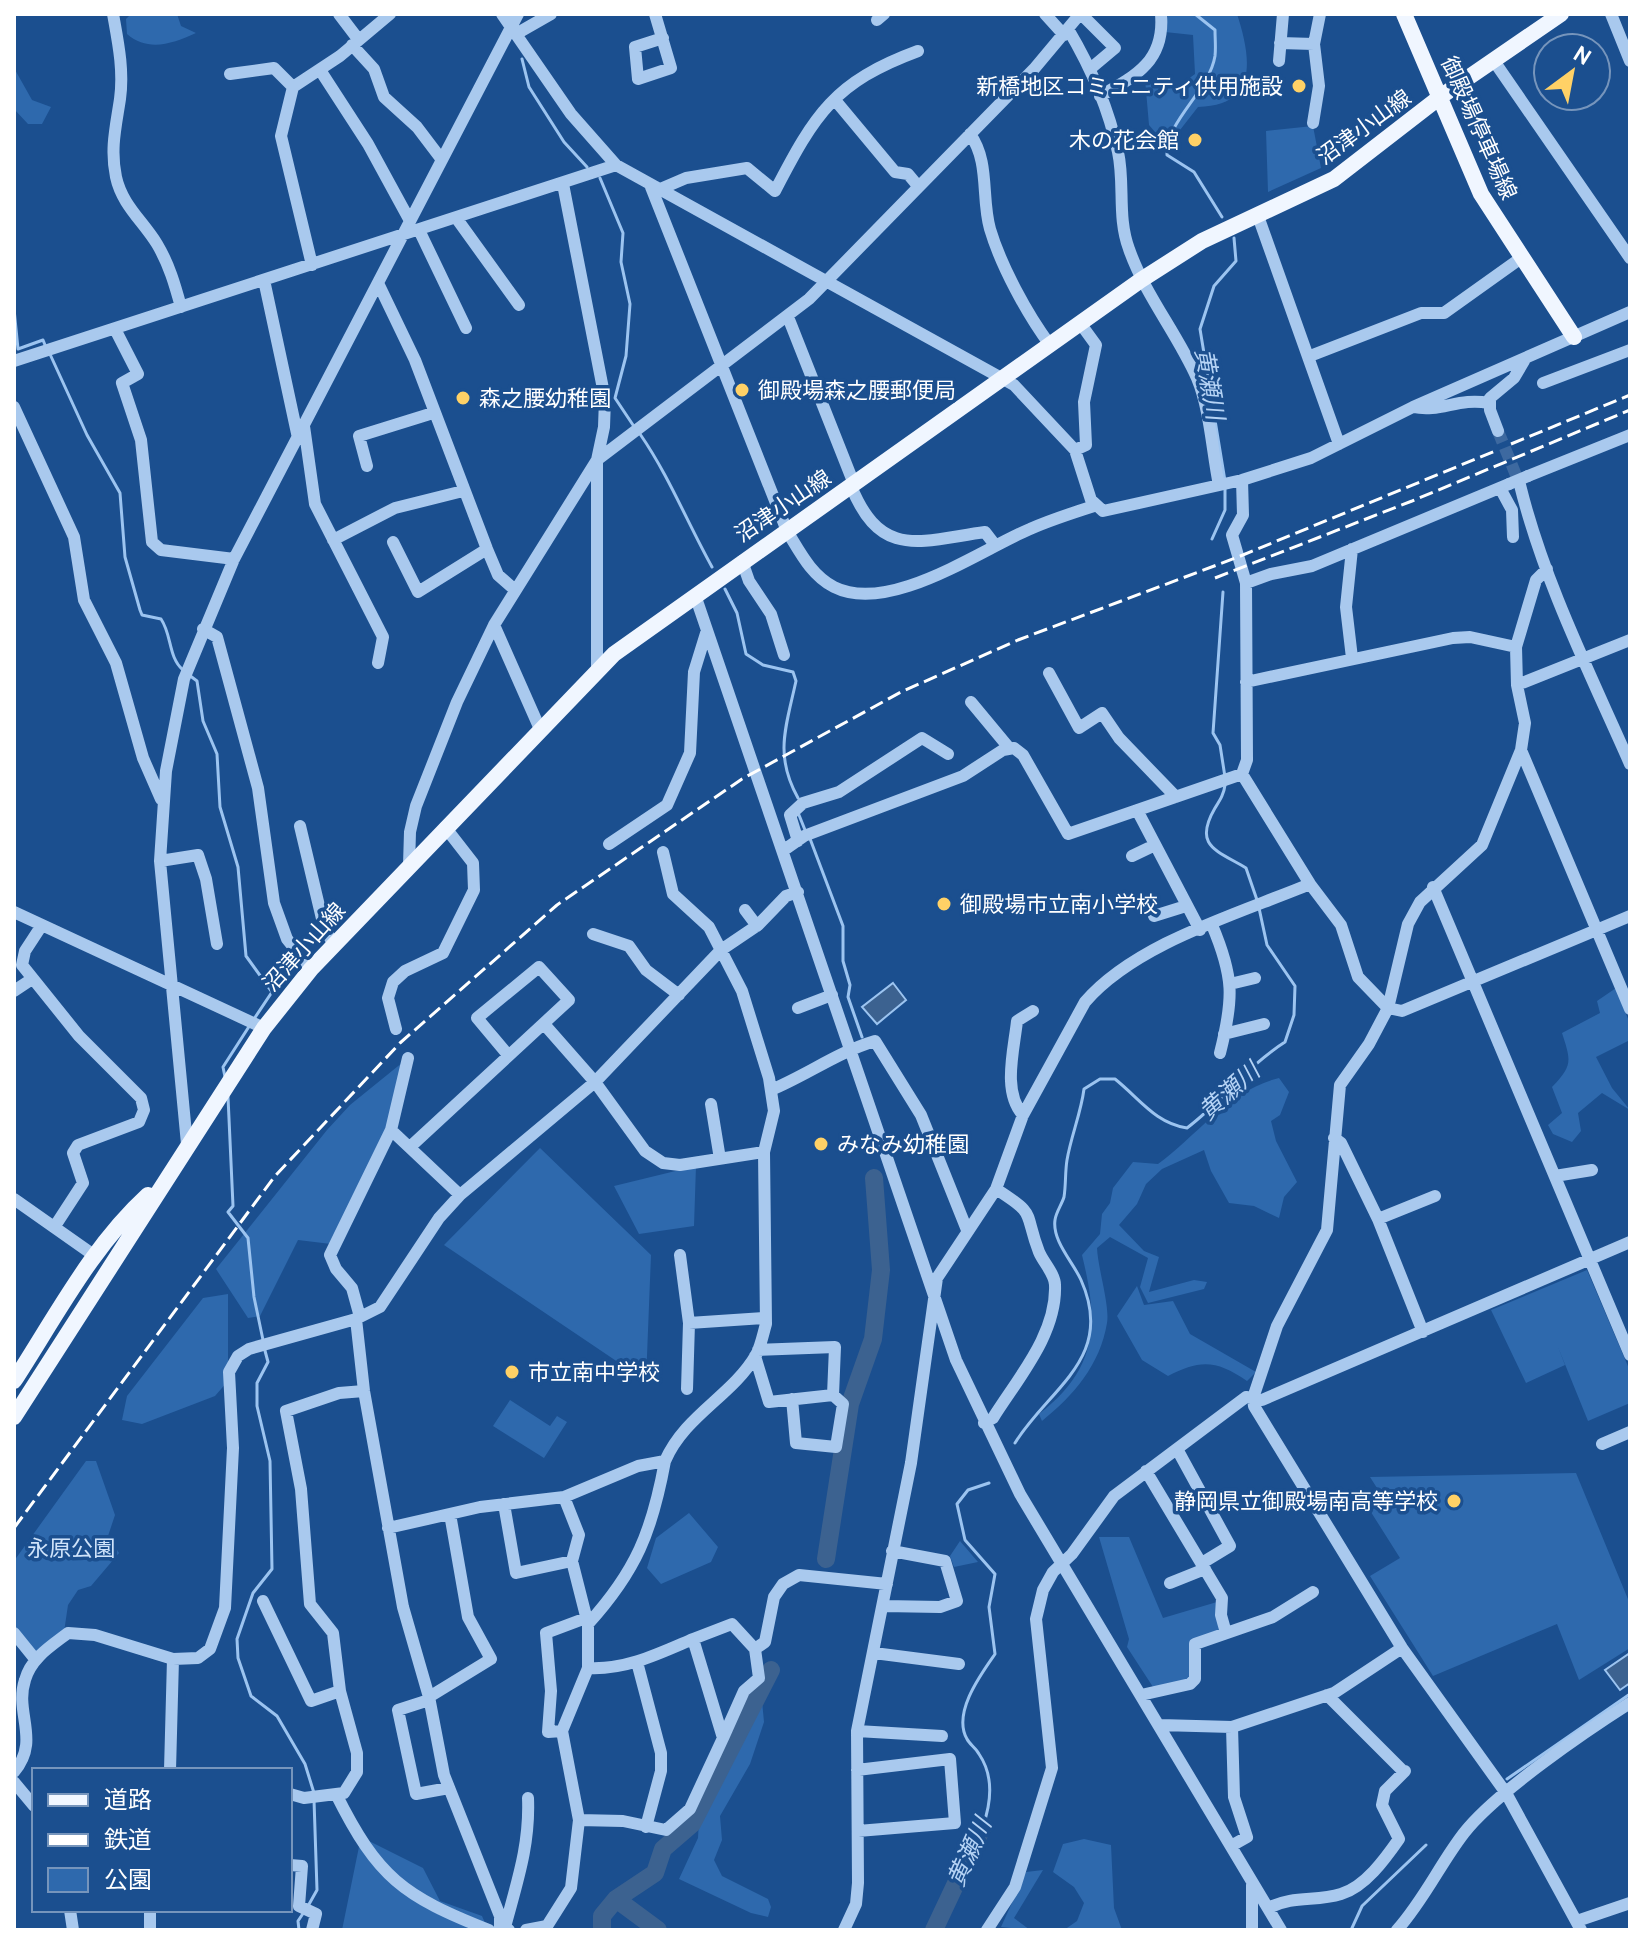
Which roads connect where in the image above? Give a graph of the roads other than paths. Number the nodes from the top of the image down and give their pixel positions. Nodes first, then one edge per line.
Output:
1 (113, 14) edge
2 (339, 14) edge
3 (390, 14) edge
4 (502, 14) edge
5 (518, 14) edge
6 (551, 14) edge
7 (655, 14) edge
8 (1045, 14) edge
9 (1080, 14) edge
10 (1161, 14) edge
11 (1283, 14) edge
12 (1320, 14) edge
13 (1404, 14) edge
14 (1561, 14) edge
15 (1611, 14) edge
16 (514, 30) junction
17 (1066, 32) junction
18 (663, 38) dead end
19 (355, 42) junction
20 (1280, 43) junction
21 (1314, 44) junction
22 (918, 51) dead end
23 (1279, 61) dead end
24 (1494, 61) junction
25 (1630, 61) edge
26 (1090, 69) junction
27 (320, 70) junction
28 (230, 74) dead end
29 (293, 87) junction
30 (1100, 96) junction
31 (1440, 97) junction
32 (835, 100) junction
33 (1313, 123) dead end
34 (970, 134) junction
35 (442, 160) junction
36 (616, 165) junction
37 (563, 184) junction
38 (918, 186) junction
39 (655, 188) junction
40 (1258, 216) junction
41 (457, 219) junction
42 (414, 226) junction
43 (402, 235) junction
44 (1521, 258) junction
45 (1630, 258) edge
46 (312, 265) junction
47 (826, 279) junction
48 (264, 280) junction
49 (1141, 280) junction
50 (378, 283) junction
51 (519, 305) dead end
52 (181, 307) junction
53 (1630, 312) edge
54 (788, 317) junction
55 (1080, 323) junction
56 (466, 328) dead end
57 (115, 329) junction
58 (1574, 337) junction
59 (1050, 345) junction
60 (1630, 350) edge
61 (1310, 356) junction
62 (14, 361) edge
63 (722, 365) junction
64 (1521, 365) junction
65 (1003, 378) junction
66 (1543, 383) dead end
67 (1489, 403) junction
68 (14, 407) edge
69 (1413, 407) junction
70 (433, 413) junction
71 (1498, 431) tunnel mouth
72 (301, 432) junction
73 (1630, 435) edge
74 (1339, 444) junction
75 (1075, 450) junction
76 (597, 460) junction
77 (367, 466) dead end
78 (1238, 481) junction
79 (1514, 483) junction
80 (853, 485) junction
81 (1219, 485) junction
82 (463, 491) junction
83 (1094, 506) junction
84 (1528, 516) junction
85 (1512, 518) junction
86 (787, 531) junction
87 (1513, 537) dead end
88 (333, 540) junction
89 (393, 542) dead end
90 (995, 545) junction
91 (487, 549) junction
92 (1352, 549) junction
93 (234, 559) junction
94 (742, 561) junction
95 (1547, 569) junction
96 (1246, 583) junction
97 (515, 590) junction
98 (695, 595) junction
99 (494, 625) junction
100 (203, 629) junction
101 (707, 630) junction
102 (1630, 640) edge
103 (1516, 647) junction
104 (784, 655) dead end
105 (1352, 658) junction
106 (1584, 659) junction
107 (378, 663) dead end
108 (597, 670) junction
109 (1049, 673) dead end
110 (1246, 682) junction
111 (1517, 685) junction
112 (971, 702) dead end
113 (540, 729) junction
114 (1010, 749) junction
115 (1521, 750) junction
116 (948, 754) dead end
117 (1630, 764) edge
118 (1238, 776) junction
119 (1176, 797) junction
120 (162, 802) junction
121 (1137, 810) junction
122 (300, 826) dead end
123 (445, 827) junction
124 (806, 836) junction
125 (609, 844) dead end
126 (1155, 845) junction
127 (784, 850) junction
128 (663, 852) dead end
129 (1132, 856) dead end
130 (160, 861) junction
131 (409, 865) junction
132 (1310, 884) junction
133 (1433, 887) junction
134 (798, 892) junction
135 (1186, 906) junction
136 (745, 910) dead end
137 (14, 912) edge
138 (1154, 916) dead end
139 (1630, 916) edge
140 (42, 925) junction
141 (757, 926) junction
142 (1206, 927) junction
143 (1596, 929) junction
144 (593, 934) dead end
145 (217, 944) dead end
146 (334, 945) junction
147 (721, 950) junction
148 (311, 969) junction
149 (1255, 978) dead end
150 (32, 979) junction
151 (1472, 979) junction
152 (171, 982) junction
153 (1230, 984) junction
154 (14, 991) edge
155 (679, 995) junction
156 (832, 995) junction
157 (798, 1008) dead end
158 (1388, 1008) junction
159 (1630, 1009) edge
160 (1033, 1011) dead end
161 (544, 1024) junction
162 (1264, 1024) dead end
163 (264, 1028) junction
164 (396, 1029) dead end
165 (1224, 1034) junction
166 (850, 1049) junction
167 (1220, 1053) dead end
168 (508, 1055) junction
169 (408, 1058) dead end
170 (595, 1082) junction
171 (771, 1090) junction
172 (711, 1104) dead end
173 (1023, 1115) junction
174 (391, 1130) junction
175 (1334, 1138) junction
176 (187, 1144) junction
177 (410, 1147) junction
178 (764, 1152) junction
179 (720, 1159) junction
180 (1592, 1170) dead end
181 (1555, 1176) junction
182 (161, 1183) junction
183 (996, 1189) junction
184 (460, 1195) junction
185 (1435, 1196) dead end
186 (14, 1199) edge
187 (1378, 1219) junction
188 (55, 1226) junction
189 (967, 1230) junction
190 (1630, 1242) edge
191 (680, 1255) dead end
192 (95, 1256) junction
193 (1590, 1258) junction
194 (934, 1298) junction
195 (358, 1318) junction
196 (764, 1318) junction
197 (689, 1323) junction
198 (1423, 1332) junction
199 (757, 1353) junction
200 (1630, 1355) edge
201 (14, 1381) edge
202 (687, 1389) dead end
203 (364, 1391) junction
204 (833, 1395) junction
205 (1253, 1398) junction
206 (792, 1399) junction
207 (14, 1417) edge
208 (984, 1423) junction
209 (1630, 1432) edge
210 (1602, 1444) dead end
211 (1177, 1449) junction
212 (665, 1461) junction
213 (1146, 1471) junction
214 (564, 1497) junction
215 (504, 1504) junction
216 (450, 1514) junction
217 (388, 1528) junction
218 (892, 1551) junction
219 (572, 1561) junction
220 (1062, 1563) junction
221 (1203, 1566) junction
222 (1170, 1583) dead end
223 (887, 1584) junction
224 (1313, 1592) dead end
225 (263, 1601) dead end
226 (884, 1606) junction
227 (587, 1621) junction
228 (14, 1633) edge
229 (1226, 1633) junction
230 (693, 1639) junction
231 (1402, 1648) junction
232 (755, 1649) junction
233 (874, 1653) junction
234 (35, 1659) junction
235 (173, 1659) junction
236 (637, 1662) junction
237 (959, 1664) dead end
238 (588, 1668) junction
239 (19, 1680) edge
240 (340, 1691) junction
241 (1141, 1695) junction
242 (1327, 1695) junction
243 (429, 1698) junction
244 (1629, 1707) edge
245 (1160, 1725) junction
246 (1232, 1727) junction
247 (562, 1731) junction
248 (857, 1731) junction
249 (942, 1736) dead end
250 (723, 1738) junction
251 (170, 1768) edge
252 (857, 1770) junction
253 (14, 1772) edge
254 (14, 1782) edge
255 (449, 1788) junction
256 (1506, 1793) junction
257 (336, 1794) junction
258 (292, 1795) edge
259 (528, 1798) dead end
260 (32, 1804) edge
261 (579, 1820) junction
262 (646, 1827) junction
263 (858, 1831) junction
264 (1231, 1846) junction
265 (292, 1865) edge
266 (1252, 1882) junction
267 (1630, 1903) edge
268 (1268, 1908) junction
269 (1579, 1926) edge
270 (547, 1928) edge
271 (312, 1930) edge
272 (489, 1930) edge
273 (500, 1930) edge
274 (509, 1930) edge
275 (526, 1930) edge
276 (844, 1930) edge
277 (987, 1930) edge
278 (1252, 1930) edge
279 (1281, 1930) edge
280 (1397, 1930) edge

1 - 52 street
2 - 19 street
3 - 19 street
4 - 16 street
5 - 16 street
6 - 16 street
7 - 18 street
8 - 17 street
9 - 17 street
9 - 26 street
10 - 30 street
11 - 20 street
12 - 21 street
13 - 31 main road, 御殿場停車場線
14 - 24 main road, 沼津小山線
15 - 25 street
16 - 35 street
16 - 36 street
17 - 26 street
17 - 34 street
19 - 27 street
19 - 35 street
20 - 21 street
20 - 23 street
21 - 33 street
22 - 32 street
24 - 31 main road, 沼津小山線
24 - 45 street
26 - 30 street
27 - 29 street
27 - 42 street
28 - 29 street
29 - 46 street
30 - 49 street
31 - 40 main road, 沼津小山線
31 - 44 main road, 御殿場停車場線
32 - 38 street
32 - 39 street
34 - 38 street
34 - 59 street
35 - 42 street
36 - 37 street
36 - 39 street
37 - 41 street
37 - 76 street
38 - 47 street
39 - 47 street
39 - 63 street
40 - 49 main road, 沼津小山線
40 - 61 street
41 - 42 street
41 - 51 street
42 - 43 street
42 - 56 street
43 - 46 street
43 - 50 street
44 - 58 main road, 御殿場停車場線
44 - 61 street
46 - 48 street
47 - 54 street
47 - 65 street
48 - 52 street
48 - 72 street
49 - 55 main road, 沼津小山線
49 - 81 street
50 - 70 street
50 - 72 street
52 - 57 street
53 - 58 street
54 - 63 street
54 - 80 street
55 - 59 main road, 沼津小山線
55 - 75 street
57 - 62 street
57 - 93 street
58 - 64 street
59 - 65 main road, 沼津小山線
60 - 66 street
61 - 74 street
63 - 76 street
63 - 86 street
64 - 67 street
64 - 69 street
65 - 75 street
65 - 80 main road, 沼津小山線
67 - 69 street
67 - 71 street
68 - 120 street
69 - 74 street
70 - 77 street
70 - 82 street
72 - 88 street
72 - 93 street
73 - 79 street
74 - 78 street
75 - 83 street
76 - 97 street
76 - 108 street
78 - 81 street
78 - 96 street
79 - 84 street
79 - 85 street
79 - 92 street
80 - 86 main road, 沼津小山線
80 - 90 street
81 - 83 street
82 - 88 street
82 - 91 street
83 - 90 street
84 - 85 street
84 - 95 street
85 - 87 street
86 - 90 street
86 - 94 main road, 沼津小山線
88 - 107 street
89 - 91 street
91 - 97 street
92 - 96 street
92 - 105 street
93 - 100 street
94 - 98 main road, 沼津小山線
94 - 104 street
95 - 103 street
95 - 106 street
96 - 110 street
97 - 99 street
98 - 101 street
98 - 108 main road, 沼津小山線
99 - 113 street
99 - 131 street
100 - 120 street
100 - 148 street
101 - 125 street
101 - 127 street
102 - 106 street
103 - 105 street
103 - 111 street
105 - 110 street
106 - 111 street
106 - 117 street
108 - 113 main road, 沼津小山線
109 - 119 street
110 - 118 street
111 - 115 street
112 - 114 street
113 - 123 main road, 沼津小山線
114 - 121 street
114 - 124 street
115 - 133 street
115 - 143 street
116 - 124 street
118 - 119 street
118 - 132 street
119 - 121 street
120 - 130 street
121 - 126 street
122 - 146 street
123 - 131 main road, 沼津小山線
123 - 164 street
124 - 127 street
126 - 129 street
126 - 135 street
127 - 134 street
128 - 147 street
130 - 145 street
130 - 152 street
131 - 146 main road, 沼津小山線
132 - 142 street
132 - 158 street
133 - 151 street
133 - 158 street
134 - 141 street
134 - 156 street
135 - 138 street
135 - 142 street
136 - 141 street
137 - 140 street
139 - 143 street
140 - 150 street
140 - 152 street
141 - 147 street
142 - 153 street
142 - 173 street
143 - 151 street
143 - 159 street
144 - 155 street
146 - 148 main road, 沼津小山線
147 - 155 street
147 - 171 street
148 - 163 main road, 沼津小山線
149 - 153 street
150 - 154 street
150 - 188 street
151 - 158 street
151 - 181 street
152 - 163 street
152 - 176 street
153 - 165 street
155 - 170 street
156 - 157 street
156 - 166 street
158 - 175 street
160 - 173 street
161 - 168 street
161 - 168 street
161 - 170 street
162 - 165 street
163 - 176 main road, 沼津小山線
165 - 167 street
166 - 171 street
166 - 189 street
166 - 194 street
168 - 177 street
169 - 174 street
170 - 179 street
170 - 184 street
171 - 178 street
172 - 179 street
173 - 183 street
174 - 177 street
174 - 195 street
175 - 187 street
175 - 205 street
176 - 182 main road, 沼津小山線
177 - 184 street
178 - 179 street
178 - 196 street
180 - 181 street
181 - 193 street
182 - 192 main road, 沼津小山線
182 - 207 main road, 沼津小山線
183 - 189 street
183 - 208 street
184 - 195 street
185 - 187 street
186 - 188 street
187 - 198 street
188 - 192 street
189 - 194 street
190 - 193 street
191 - 197 street
192 - 201 main road, 沼津小山線
193 - 198 street
193 - 200 street
194 - 208 street
194 - 218 street
195 - 203 street
195 - 235 street
196 - 197 street
196 - 199 street
197 - 202 street
198 - 205 street
199 - 204 street
199 - 206 street
199 - 212 street
203 - 217 street
203 - 240 street
204 - 206 street
204 - 206 street
205 - 211 street
205 - 231 street
208 - 220 street
209 - 210 street
211 - 213 street
211 - 221 street
212 - 214 street
212 - 227 street
213 - 220 street
213 - 221 street
214 - 215 street
214 - 219 street
215 - 216 street
215 - 219 street
216 - 217 street
216 - 243 street
217 - 243 street
218 - 223 street
218 - 226 street
219 - 227 street
220 - 241 street
220 - 277 street
221 - 222 street
221 - 229 street
223 - 226 street
223 - 232 street
224 - 229 street
225 - 240 street
226 - 233 street
227 - 238 street
227 - 247 street
228 - 234 street
229 - 241 street
230 - 232 street
230 - 236 street
230 - 250 street
231 - 242 street
231 - 256 street
232 - 250 street
233 - 237 street
233 - 248 street
234 - 235 street
234 - 239 street
235 - 251 street
236 - 238 street
236 - 262 street
238 - 247 street
239 - 253 street
240 - 257 street
241 - 245 street
242 - 246 street
242 - 268 street
243 - 255 street
243 - 255 street
244 - 256 street
245 - 246 street
245 - 264 street
246 - 264 street
247 - 261 street
248 - 249 street
248 - 252 street
250 - 262 street
252 - 263 street
252 - 263 street
254 - 260 street
255 - 273 street
256 - 269 street
256 - 280 street
257 - 258 street
257 - 272 street
259 - 274 street
261 - 262 street
261 - 270 street
263 - 276 street
264 - 266 street
265 - 271 street
266 - 268 street
266 - 278 street
267 - 269 street
268 - 279 street
270 - 275 street

